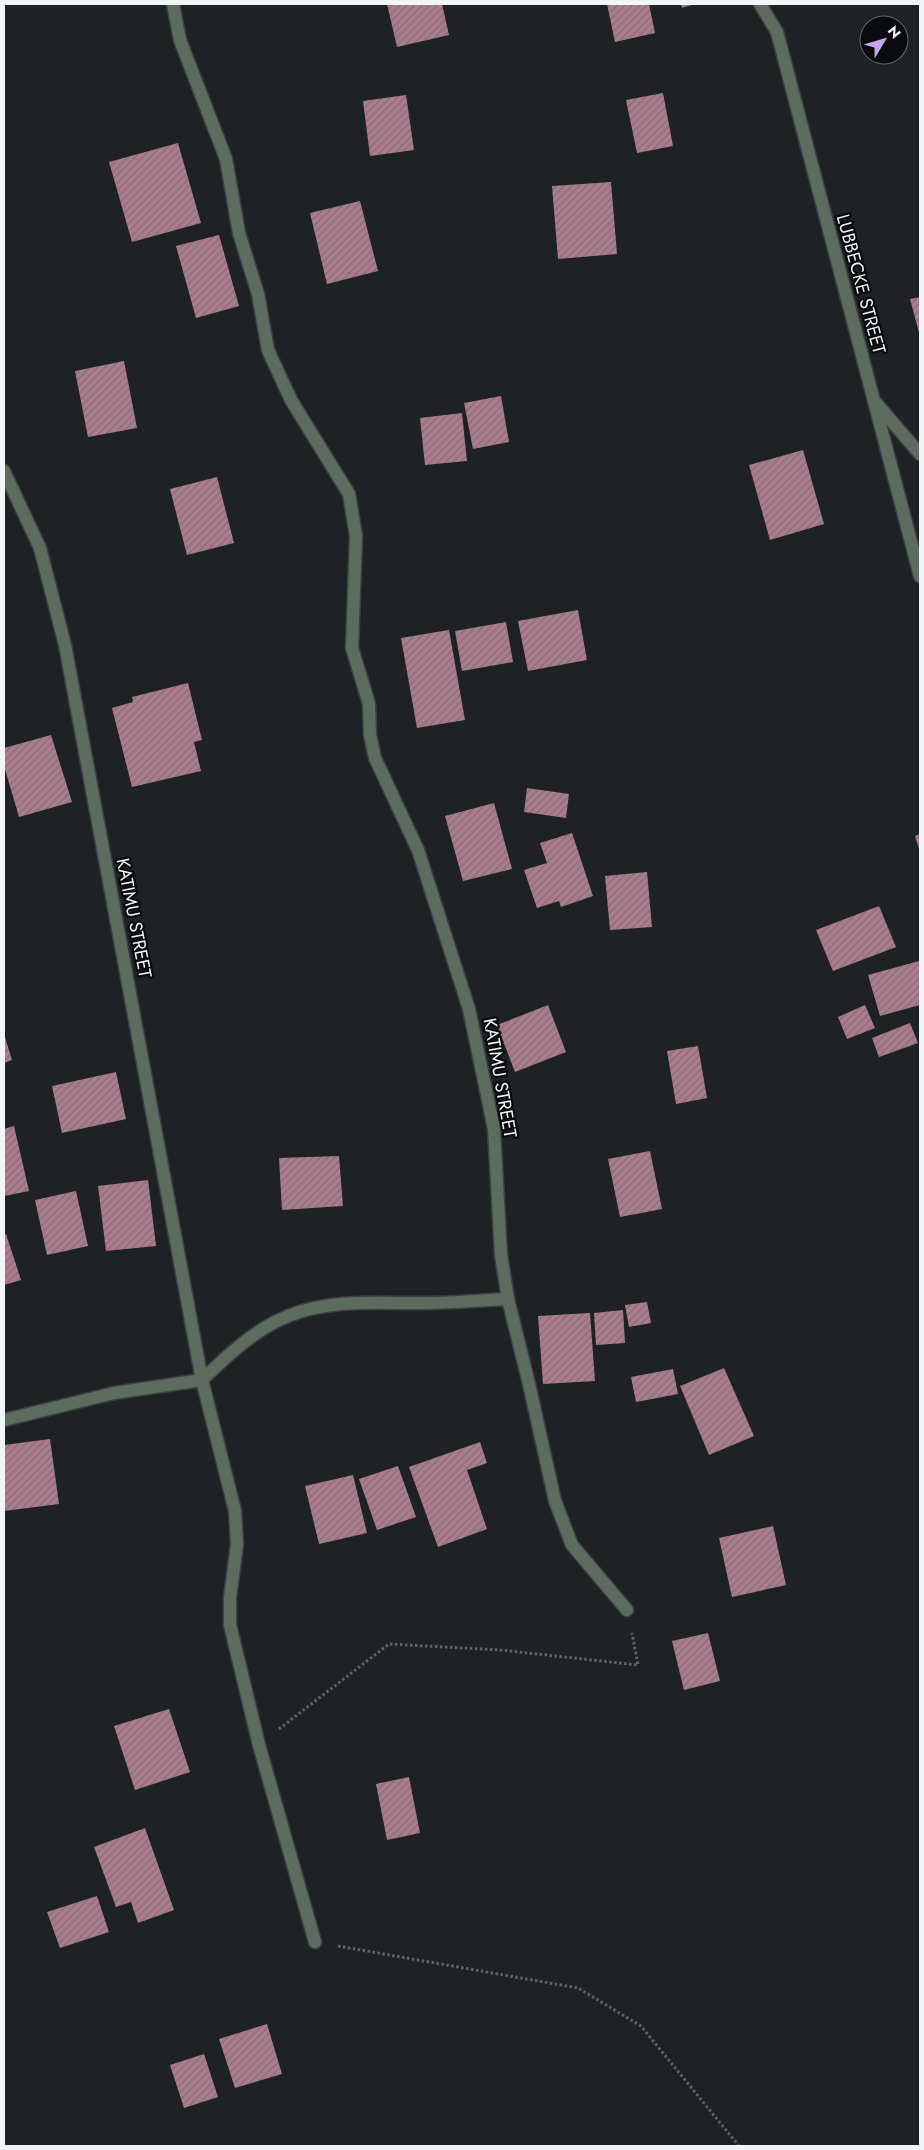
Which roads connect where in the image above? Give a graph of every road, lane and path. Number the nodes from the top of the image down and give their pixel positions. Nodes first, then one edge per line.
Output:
1 (174, 4) edge
2 (760, 4) edge
3 (874, 401) junction
4 (920, 454) edge
5 (4, 472) edge
6 (920, 576) edge
7 (508, 1299) junction
8 (202, 1380) junction
9 (4, 1420) edge
10 (628, 1610) joint
11 (259, 1745) junction
12 (315, 1942) joint
13 (739, 2146) edge

1 - 7 street, KATIMU STREET
2 - 3 street, LUBBECKE STREET
3 - 4 street
3 - 6 street, LUBBECKE STREET
5 - 8 street, KATIMU STREET
7 - 8 street
7 - 10 street, KATIMU STREET
8 - 9 street
8 - 11 street, KATIMU STREET
10 - 11 path
11 - 12 street, KATIMU STREET
12 - 13 path

